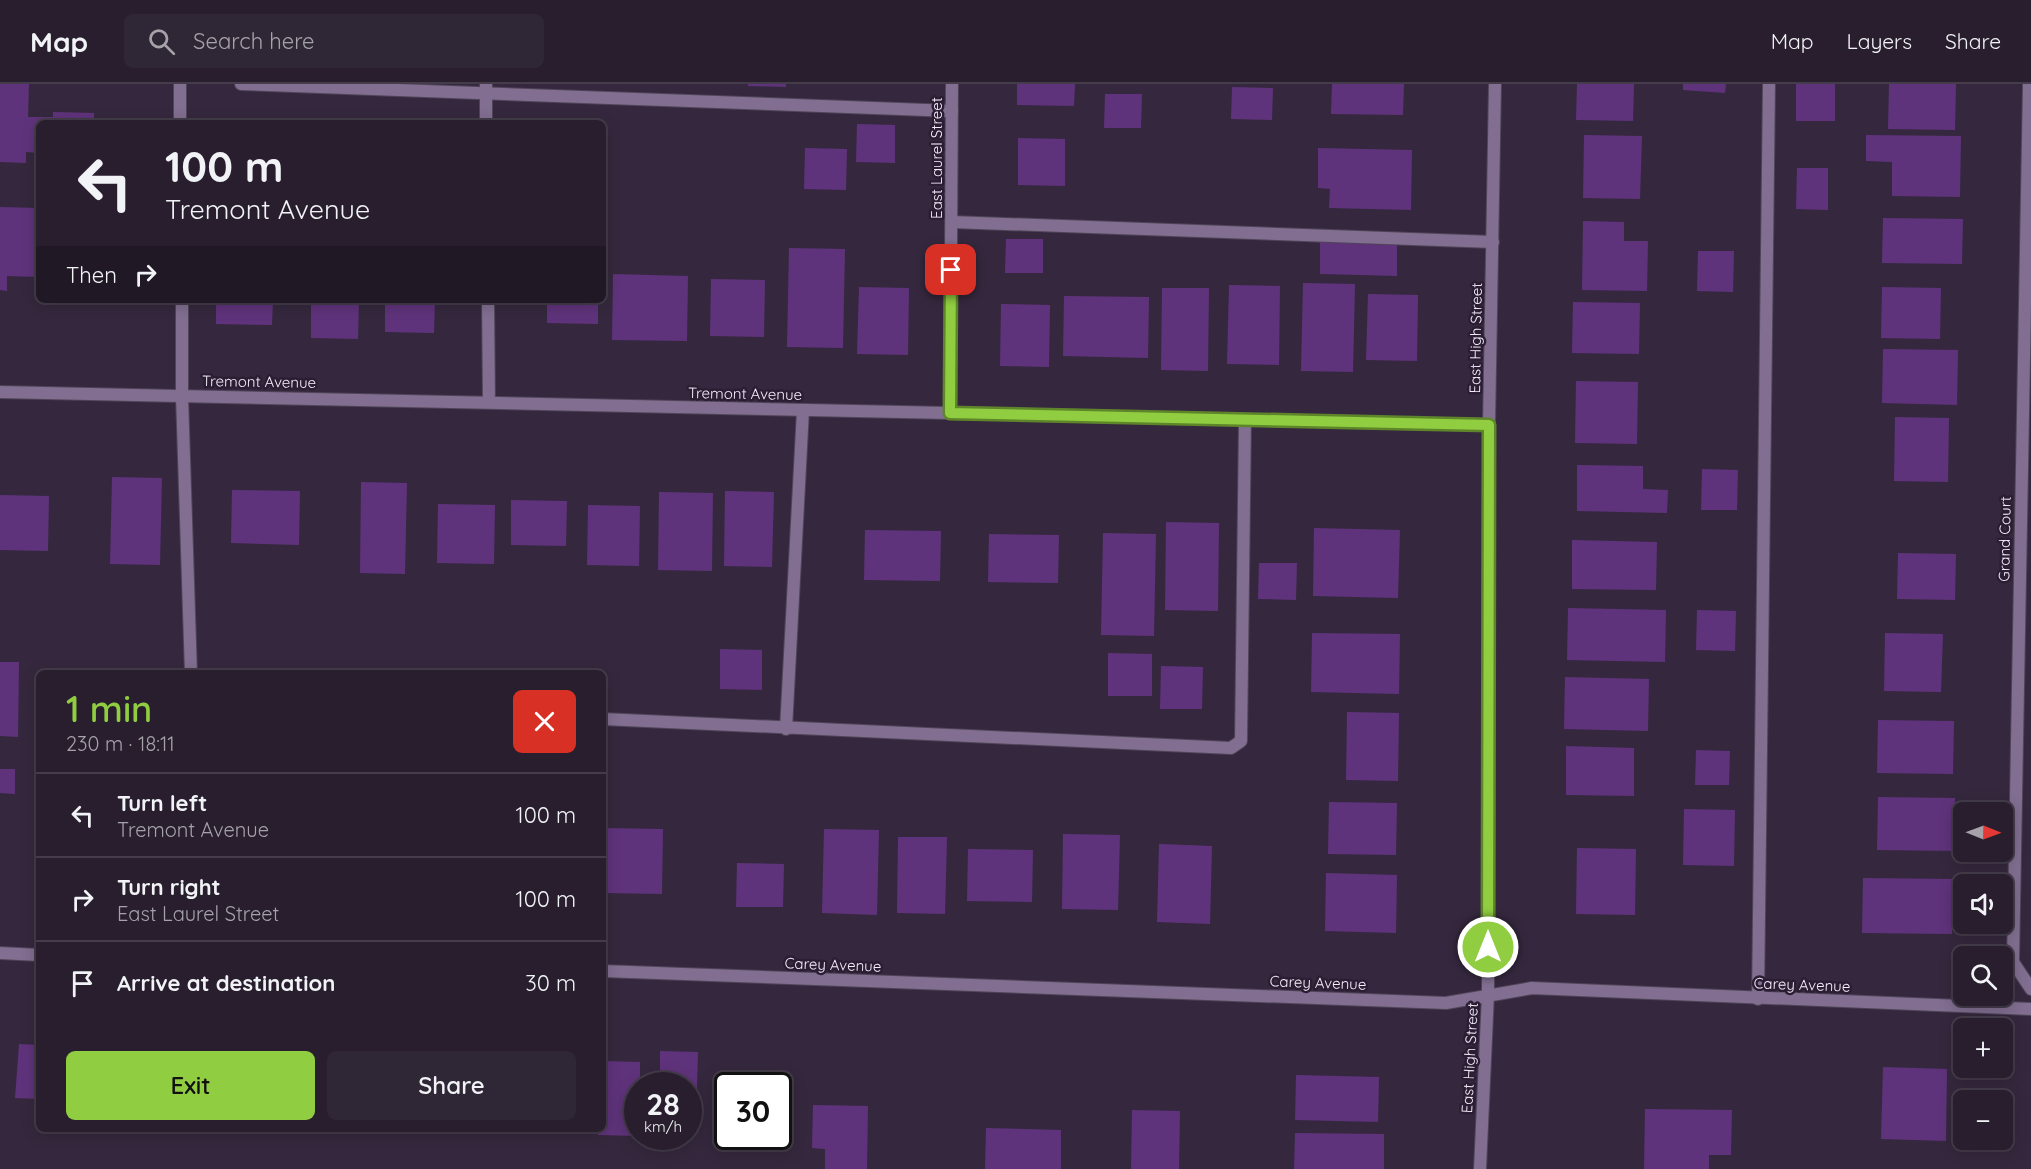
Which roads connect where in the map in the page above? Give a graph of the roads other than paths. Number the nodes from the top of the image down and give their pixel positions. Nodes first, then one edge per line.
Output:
1 (180, 84) edge
2 (241, 84) edge
3 (952, 84) edge
4 (1495, 84) edge
5 (1769, 84) edge
6 (2029, 84) edge
7 (486, 89) edge
8 (952, 111) junction
9 (180, 120) edge
10 (486, 120) edge
11 (952, 222) junction
12 (1493, 242) junction
13 (182, 303) edge
14 (488, 303) edge
15 (0, 392) edge
16 (183, 396) junction
17 (489, 403) junction
18 (803, 410) junction
19 (950, 413) junction
20 (1245, 420) junction
21 (1489, 425) junction
22 (191, 670) edge
23 (606, 720) edge
24 (786, 729) junction
25 (0, 953) edge
26 (36, 955) edge
27 (606, 972) edge
28 (2031, 989) edge
29 (1488, 994) junction
30 (1758, 999) junction
31 (2031, 1009) edge
32 (1480, 1169) edge

1 - 9 street
2 - 7 street
3 - 8 street, East Laurel Street
4 - 12 street, East High Street
5 - 30 street
6 - 28 street, Grand Court
7 - 8 street
7 - 10 street
8 - 11 street, East Laurel Street
11 - 12 street
11 - 19 street, East Laurel Street
12 - 21 street, East High Street
13 - 16 street
14 - 17 street
15 - 16 street, Tremont Avenue
16 - 17 street, Tremont Avenue
16 - 22 street
17 - 18 street, Tremont Avenue
18 - 19 street, Tremont Avenue
18 - 24 street
19 - 20 street, Tremont Avenue
20 - 21 street, Tremont Avenue
20 - 24 street
21 - 29 street, East High Street
23 - 24 street
25 - 26 street
27 - 29 street, Carey Avenue
29 - 30 street, Carey Avenue
29 - 32 street, East High Street
30 - 31 street, Carey Avenue

